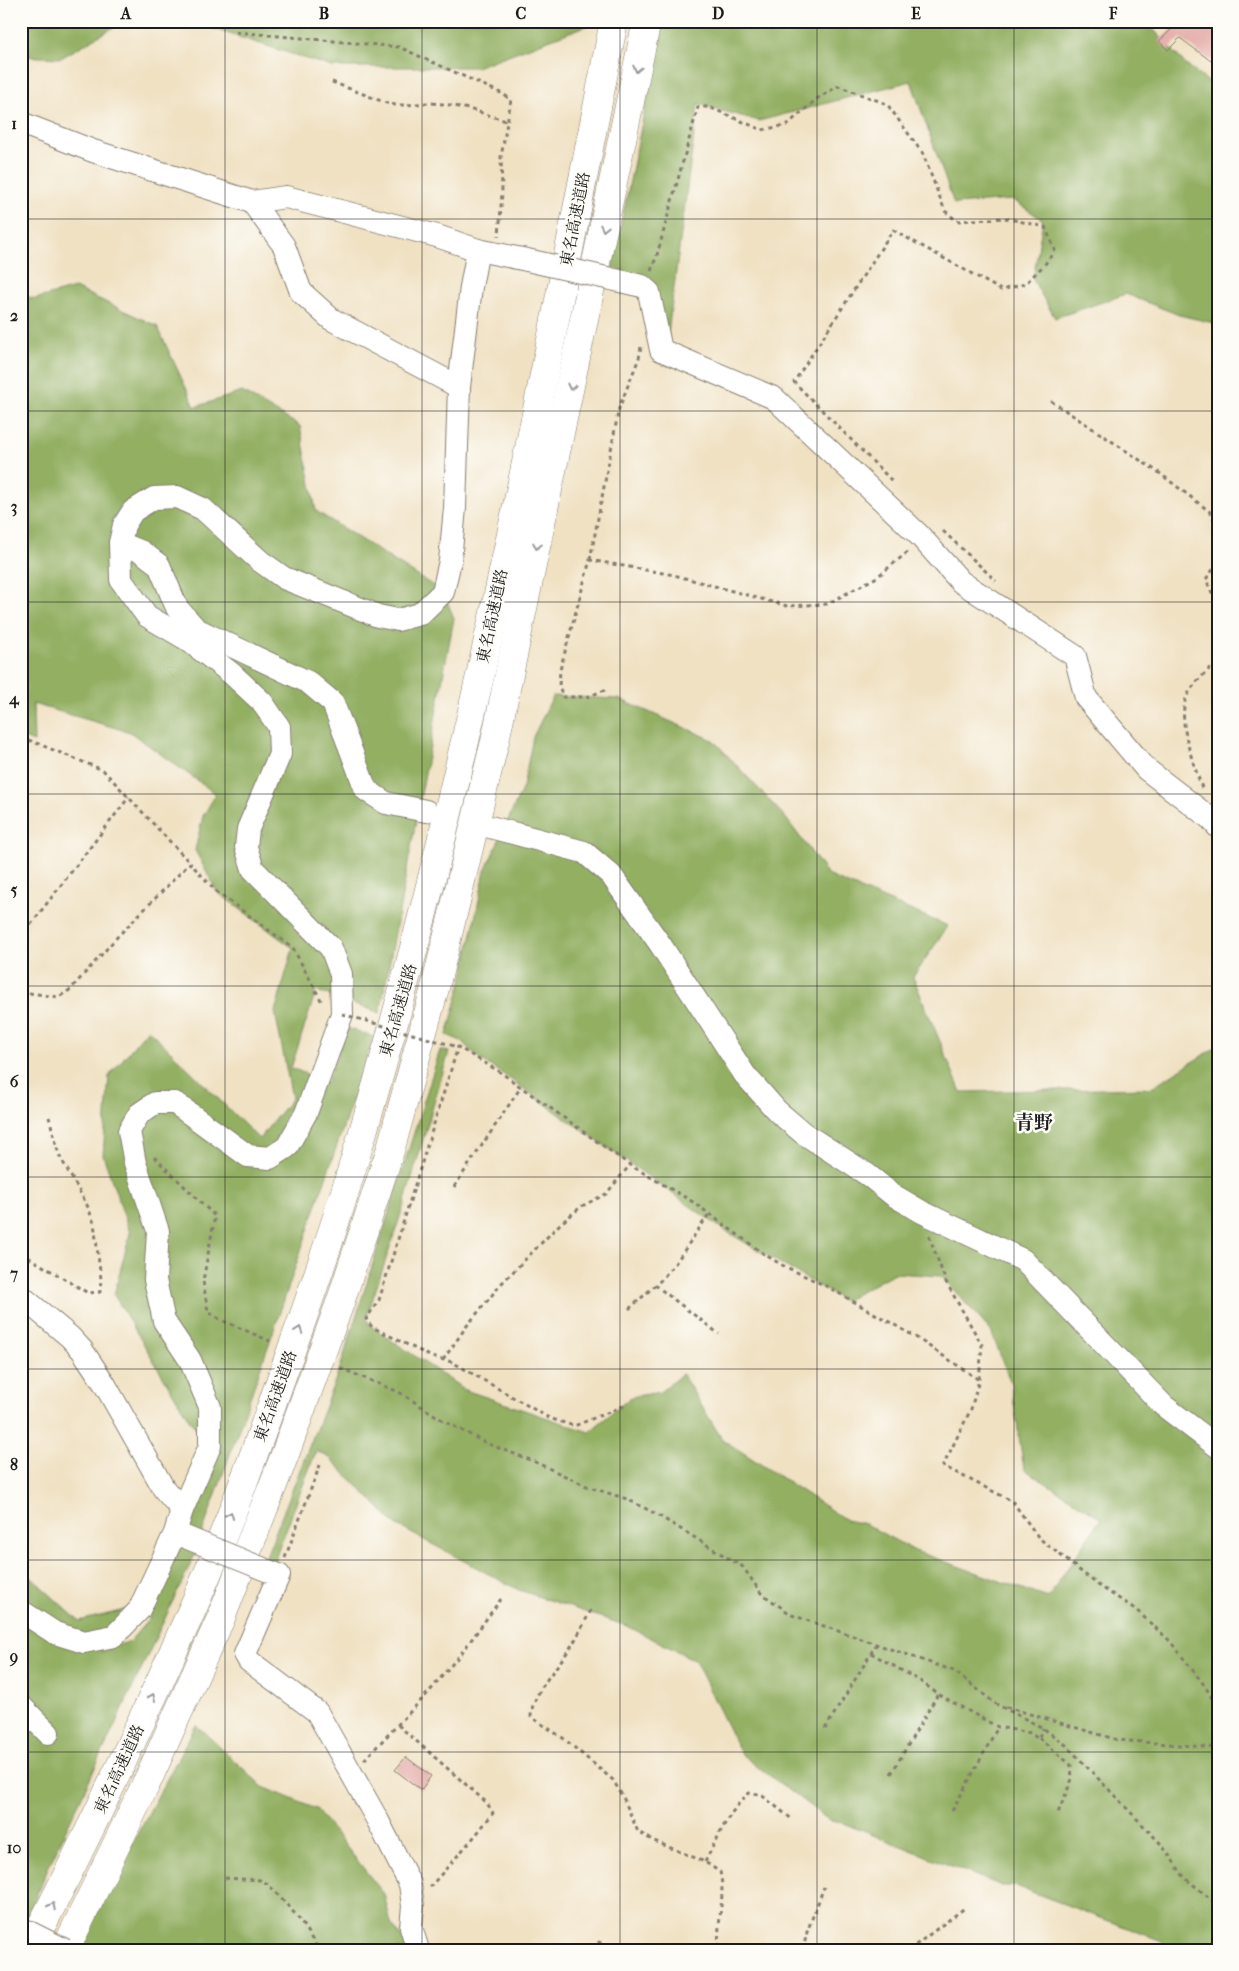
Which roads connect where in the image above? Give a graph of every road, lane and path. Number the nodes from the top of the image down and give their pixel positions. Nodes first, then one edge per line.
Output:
1 (614, 21) edge
2 (647, 21) edge
3 (236, 32) dead end
4 (332, 82) dead end
5 (506, 121) junction
6 (21, 123) edge
7 (252, 202) junction
8 (488, 252) junction
9 (642, 286) junction
10 (641, 344) dead end
11 (459, 387) junction
12 (1050, 401) dead end
13 (895, 484) dead end
14 (1218, 525) edge
15 (930, 532) junction
16 (120, 543) junction
17 (590, 560) junction
18 (1218, 563) edge
19 (1001, 585) dead end
20 (1218, 607) edge
21 (1218, 660) edge
22 (605, 690) dead end
23 (21, 736) edge
24 (129, 797) junction
25 (426, 811) dead end
26 (1214, 824) edge
27 (490, 827) dead end
28 (190, 863) junction
29 (21, 937) edge
30 (21, 992) edge
31 (334, 1009) junction
32 (458, 1047) junction
33 (521, 1087) junction
34 (49, 1117) dead end
35 (129, 1131) junction
36 (630, 1165) junction
37 (454, 1187) dead end
38 (922, 1212) junction
39 (709, 1214) junction
40 (21, 1254) edge
41 (655, 1285) junction
42 (21, 1296) edge
43 (629, 1309) dead end
44 (719, 1334) dead end
45 (270, 1341) dead end
46 (443, 1360) junction
47 (340, 1368) dead end
48 (980, 1380) junction
49 (624, 1406) dead end
50 (1218, 1447) edge
51 (320, 1465) dead end
52 (182, 1510) junction
53 (180, 1535) junction
54 (275, 1573) junction
55 (501, 1599) dead end
56 (591, 1610) dead end
57 (21, 1611) edge
58 (876, 1645) junction
59 (871, 1653) junction
60 (938, 1694) junction
61 (996, 1704) junction
62 (21, 1706) edge
63 (1218, 1709) edge
64 (398, 1725) junction
65 (998, 1727) junction
66 (1043, 1728) junction
67 (825, 1729) dead end
68 (48, 1733) dead end
69 (1038, 1739) junction
70 (1218, 1748) edge
71 (351, 1773) junction
72 (891, 1774) dead end
73 (952, 1812) dead end
74 (1058, 1813) dead end
75 (793, 1820) dead end
76 (705, 1862) junction
77 (225, 1878) dead end
78 (824, 1887) dead end
79 (1218, 1905) edge
80 (413, 1906) junction
81 (966, 1907) dead end
82 (21, 1928) edge
83 (29, 1950) edge
84 (65, 1950) edge
85 (319, 1950) edge
86 (418, 1950) edge
87 (594, 1950) edge
88 (612, 1950) edge
89 (719, 1950) edge
90 (804, 1950) edge
91 (908, 1950) edge

83 -> 1 highway, 東名高速道路
2 -> 84 highway, 東名高速道路
3 - 5 path
4 - 5 path
5 - 8 path
6 - 7 street
7 - 8 street
7 - 11 street
8 - 9 street, bridge
8 - 11 street
9 - 13 path
9 - 15 street
10 - 17 path
11 - 16 street
12 - 14 path
15 - 17 path
15 - 19 path
15 - 26 street
16 - 25 street
16 - 31 street
17 - 22 path
18 - 20 path
21 - 26 path
23 - 24 path
24 - 28 path
24 - 29 path
27 - 38 street
28 - 30 path
28 - 31 path
31 - 32 path, bridge
31 - 35 street
32 - 33 path
32 - 46 path
33 - 36 path
33 - 37 path
34 - 40 path
35 - 45 path
35 - 52 street
36 - 39 path
36 - 46 path
38 - 48 path
38 - 50 street
39 - 41 path
39 - 48 path
41 - 43 path
41 - 44 path
42 - 52 street
46 - 49 path
47 - 58 path
48 - 63 path
51 - 54 path
52 - 53 street
53 - 54 street, bridge
53 - 57 street
54 - 71 street
55 - 64 path
56 - 76 path
58 - 59 path
58 - 61 path
59 - 60 path
59 - 67 path
60 - 65 path
60 - 72 path
61 - 66 path
61 - 70 path
62 - 68 street
64 - 71 path
64 - 80 path
65 - 69 path
65 - 73 path
66 - 69 path
66 - 79 path
69 - 74 path
71 - 80 street
75 - 76 path
76 - 89 path
77 - 85 path
78 - 90 path
80 - 86 street
81 - 91 path
82 - 84 street, bridge
87 - 88 path

